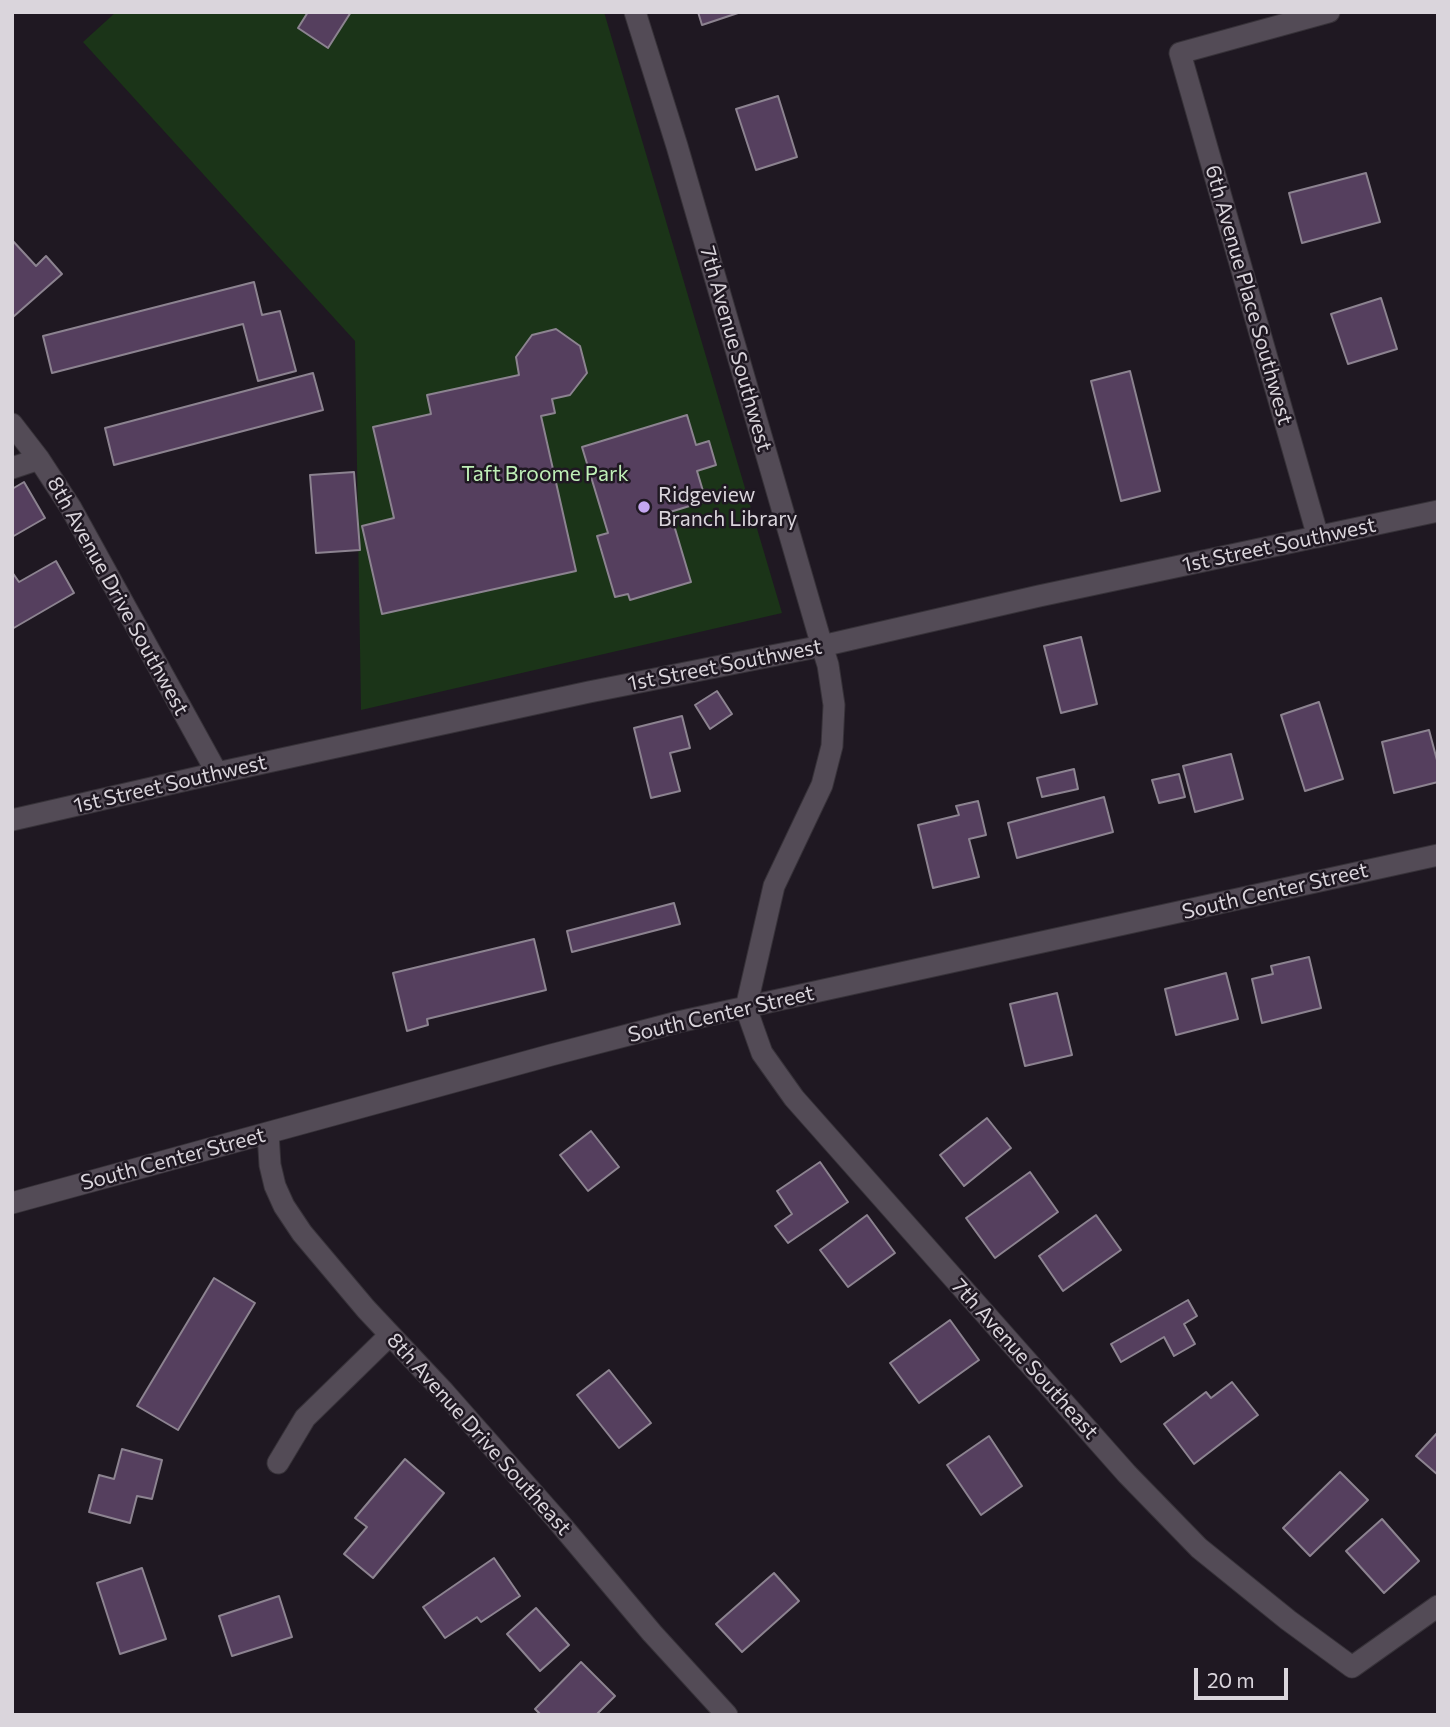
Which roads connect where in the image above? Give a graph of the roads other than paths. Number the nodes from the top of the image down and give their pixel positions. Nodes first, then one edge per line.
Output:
1 (635, 12) edge
2 (1329, 12) edge
3 (12, 424) edge
4 (39, 459) junction
5 (12, 468) edge
6 (1438, 512) edge
7 (1318, 537) junction
8 (822, 646) junction
9 (217, 773) junction
10 (12, 820) edge
11 (1438, 855) edge
12 (746, 1008) junction
13 (268, 1133) junction
14 (12, 1203) edge
15 (390, 1335) junction
16 (278, 1463) dead end
17 (1438, 1606) edge
18 (727, 1715) edge

1 - 8 street, 7th Avenue Southwest
2 - 7 street, 6th Avenue Place Southwest
3 - 4 street, 8th Avenue Drive Southwest
4 - 5 street
4 - 9 street, 8th Avenue Drive Southwest
6 - 7 street, 1st Street Southwest
7 - 8 street, 1st Street Southwest
8 - 9 street, 1st Street Southwest
8 - 12 street, 7th Avenue Southwest
9 - 10 street, 1st Street Southwest
11 - 12 street, South Center Street
12 - 13 street, South Center Street
12 - 17 street, 7th Avenue Southeast
13 - 14 street, South Center Street
13 - 15 street, 8th Avenue Drive Southeast
15 - 16 street
15 - 18 street, 8th Avenue Drive Southeast

